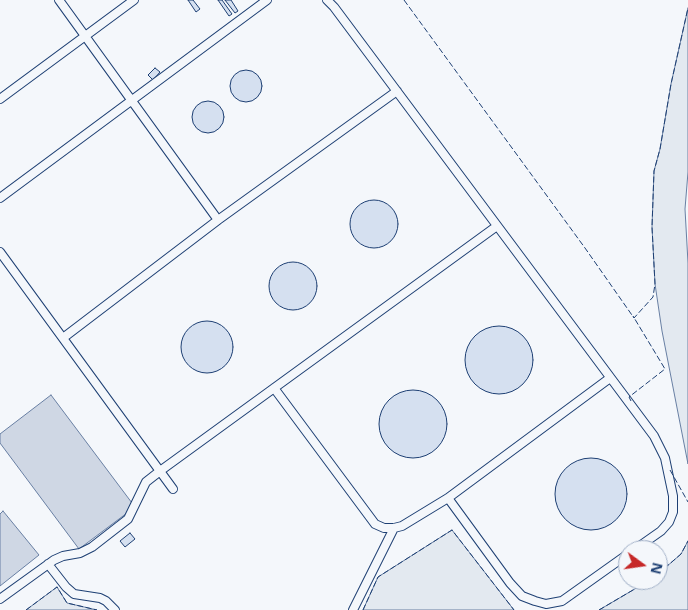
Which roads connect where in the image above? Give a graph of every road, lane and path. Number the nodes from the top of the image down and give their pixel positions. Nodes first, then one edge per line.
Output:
1 (59, 0) edge
2 (134, 0) edge
3 (267, 0) edge
4 (327, 0) edge
5 (85, 36) junction
6 (397, 91) junction
7 (0, 99) edge
8 (132, 101) junction
9 (0, 198) edge
10 (218, 220) junction
11 (497, 226) junction
12 (0, 252) edge
13 (62, 338) junction
14 (610, 378) junction
15 (274, 388) junction
16 (160, 471) junction
17 (172, 489) dead end
18 (448, 498) junction
19 (394, 528) junction
20 (648, 540) edge
21 (618, 561) edge
22 (48, 564) junction
23 (0, 599) edge
24 (115, 610) edge
25 (353, 610) edge

1 - 5 lane
2 - 5 lane
3 - 8 lane
4 - 6 lane
5 - 7 lane
5 - 8 lane
6 - 10 lane
6 - 11 lane
8 - 9 lane
8 - 10 lane
10 - 13 lane
11 - 14 lane
11 - 15 lane
12 - 13 lane
13 - 16 lane
14 - 18 lane
14 - 20 lane
15 - 16 lane
15 - 19 lane
16 - 17 lane
16 - 22 lane
18 - 19 lane
18 - 21 lane
19 - 25 lane
22 - 23 lane
22 - 24 lane

